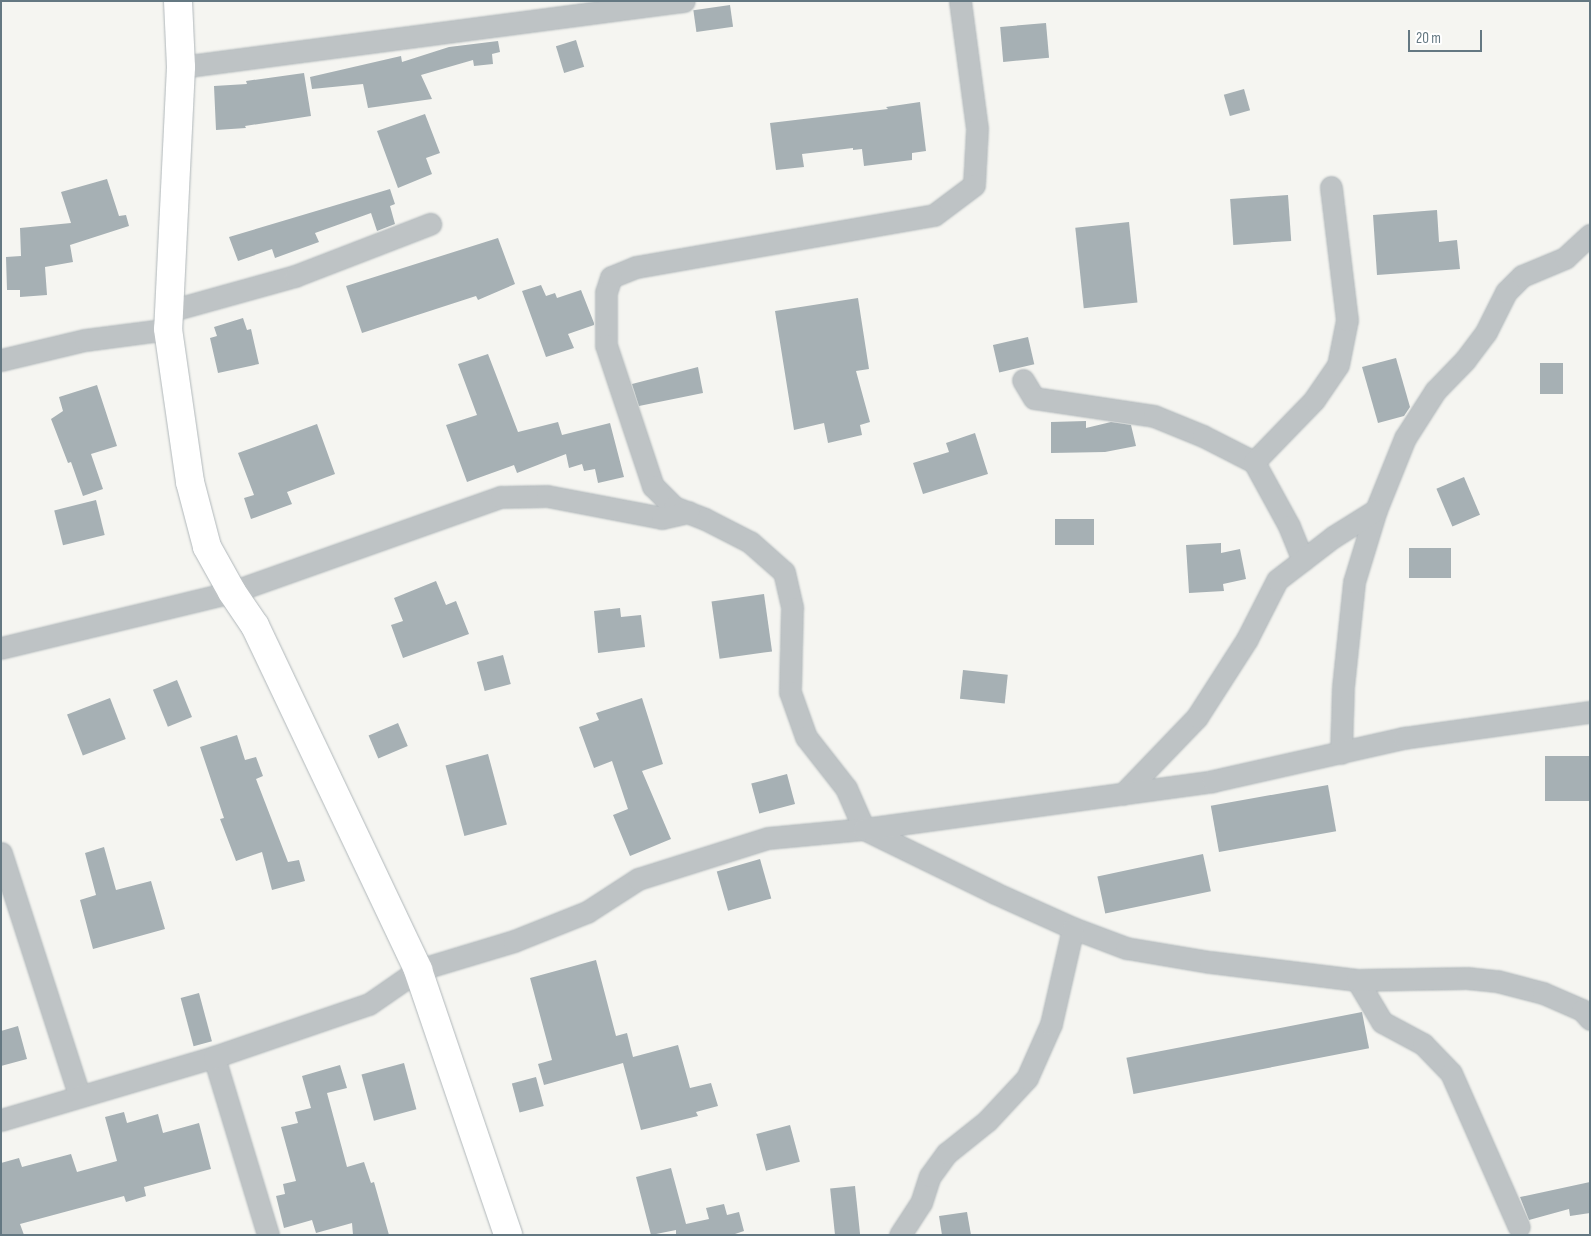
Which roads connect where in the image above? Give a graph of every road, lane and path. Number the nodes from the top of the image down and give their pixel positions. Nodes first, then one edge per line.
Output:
1 (178, 1) edge
2 (684, 1) edge
3 (960, 1) edge
4 (181, 66) junction
5 (1331, 187) dead end
6 (430, 224) dead end
7 (1590, 234) edge
8 (169, 320) junction
9 (1, 360) edge
10 (1023, 380) dead end
11 (1254, 462) junction
12 (1376, 510) junction
13 (688, 512) junction
14 (1303, 560) junction
15 (232, 592) junction
16 (1, 648) edge
17 (1590, 712) edge
18 (1341, 753) junction
19 (1123, 794) junction
20 (864, 829) junction
21 (1, 853) edge
22 (1073, 928) junction
23 (418, 970) junction
24 (1357, 980) junction
25 (1590, 1019) edge
26 (214, 1057) junction
27 (79, 1095) junction
28 (1, 1120) edge
29 (1519, 1226) dead end
30 (268, 1235) edge
31 (508, 1235) edge
32 (900, 1235) edge

1 - 4 main road
2 - 4 street
3 - 13 street
4 - 8 main road
5 - 11 street
6 - 8 street
7 - 12 street
8 - 9 street
8 - 15 main road
10 - 11 street
11 - 14 street
12 - 14 street
12 - 18 street
13 - 15 street
13 - 20 street
14 - 19 street
15 - 16 street
15 - 23 main road
17 - 18 street
18 - 19 street
19 - 20 street
20 - 22 street
20 - 23 street
21 - 27 street
22 - 24 street
22 - 32 street
23 - 26 street
23 - 31 main road
24 - 25 street
24 - 29 street
26 - 27 street
26 - 30 street
27 - 28 street

